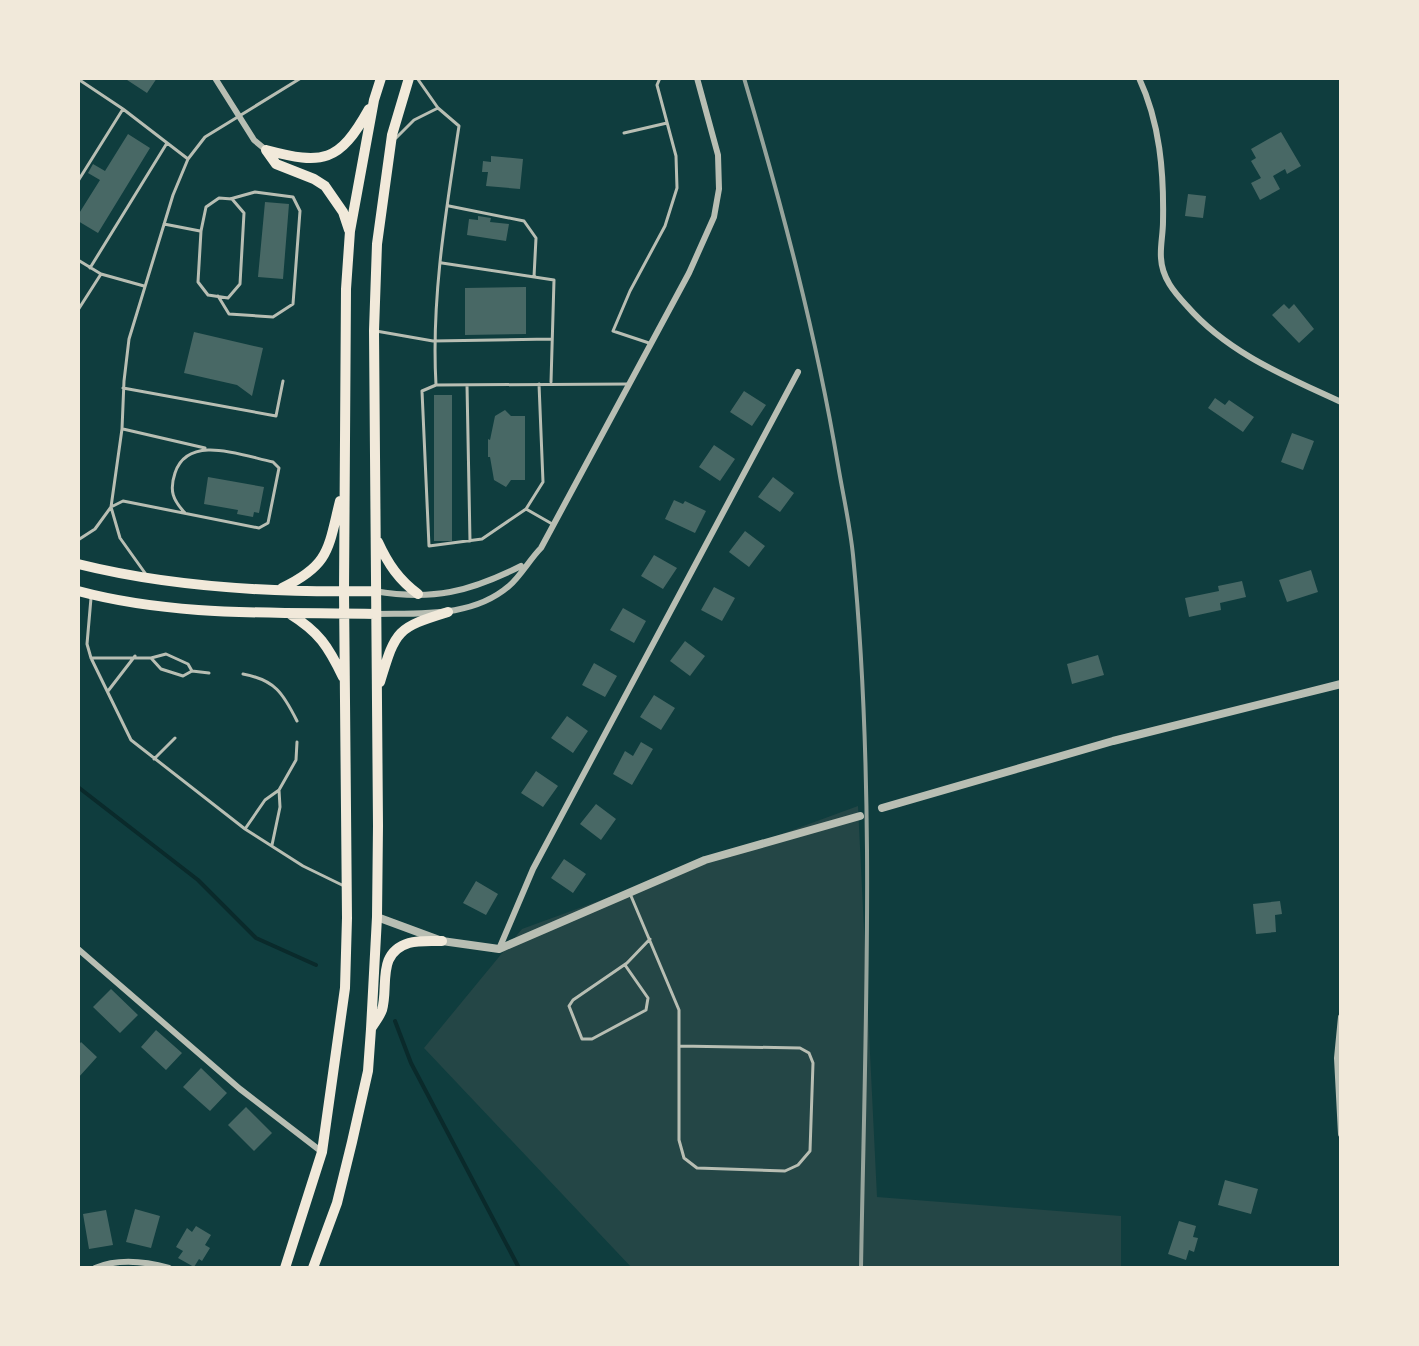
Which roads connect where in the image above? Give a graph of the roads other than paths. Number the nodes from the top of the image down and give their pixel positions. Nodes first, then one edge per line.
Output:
1 (215, 78) edge
2 (301, 78) edge
3 (381, 78) edge
4 (409, 78) edge
5 (417, 78) edge
6 (660, 78) edge
7 (697, 78) edge
8 (1139, 78) edge
9 (78, 79) edge
10 (374, 100) junction
11 (438, 108) junction
12 (123, 109) junction
13 (238, 116) junction
14 (667, 123) junction
15 (624, 133) dead end
16 (392, 142) junction
17 (167, 143) junction
18 (266, 150) junction
19 (188, 159) junction
20 (78, 181) edge
21 (230, 199) junction
22 (447, 206) junction
23 (164, 224) junction
24 (201, 231) junction
25 (350, 231) junction
26 (78, 260) edge
27 (442, 263) junction
28 (90, 268) junction
29 (101, 274) junction
30 (534, 277) junction
31 (145, 286) junction
32 (218, 296) junction
33 (78, 310) edge
34 (374, 331) junction
35 (551, 339) junction
36 (433, 341) junction
37 (651, 344) junction
38 (798, 372) dead end
39 (283, 381) dead end
40 (539, 384) junction
41 (551, 384) junction
42 (630, 384) junction
43 (436, 385) junction
44 (467, 385) junction
45 (123, 388) junction
46 (1341, 402) edge
47 (122, 429) junction
48 (205, 448) junction
49 (344, 483) junction
50 (111, 507) junction
51 (526, 509) junction
52 (185, 513) junction
53 (554, 525) junction
54 (376, 536) junction
55 (78, 540) edge
56 (470, 541) junction
57 (78, 564) edge
58 (525, 565) junction
59 (150, 579) junction
60 (281, 589) junction
61 (78, 591) edge
62 (374, 591) junction
63 (344, 592) junction
64 (92, 594) junction
65 (418, 594) junction
66 (448, 612) junction
67 (288, 613) junction
68 (344, 613) junction
69 (375, 614) junction
70 (135, 656) junction
71 (91, 658) junction
72 (151, 658) junction
73 (192, 671) junction
74 (209, 673) dead end
75 (243, 674) dead end
76 (345, 682) junction
77 (1341, 684) edge
78 (107, 691) junction
79 (377, 691) junction
80 (297, 721) dead end
81 (175, 738) dead end
82 (297, 742) dead end
83 (154, 759) junction
84 (279, 790) junction
85 (882, 808) dead end
86 (860, 816) dead end
87 (245, 829) junction
88 (272, 846) junction
89 (347, 887) junction
90 (629, 893) junction
91 (377, 917) junction
92 (650, 939) junction
93 (442, 941) junction
94 (78, 949) edge
95 (499, 949) junction
96 (625, 965) junction
97 (1341, 1017) edge
98 (371, 1029) junction
99 (679, 1046) junction
100 (1341, 1134) edge
101 (322, 1152) junction
102 (95, 1268) edge
103 (169, 1268) edge
104 (285, 1268) edge
105 (313, 1268) edge

1 - 13 street
2 - 13 lane
3 - 10 main road
4 - 16 main road
5 - 11 lane
6 - 14 lane
7 - 37 street
8 - 46 street
9 - 12 lane
10 - 18 main road
10 - 25 main road
11 - 16 lane
11 - 22 lane
12 - 17 lane
12 - 20 lane
13 - 18 street
13 - 19 lane
14 - 15 lane
14 - 37 lane
16 - 34 main road
17 - 19 lane
17 - 28 lane
18 - 25 main road
19 - 23 lane
21 - 24 lane
21 - 32 lane
21 - 32 lane
22 - 27 lane
22 - 30 lane
23 - 24 lane
23 - 31 lane
24 - 32 lane
25 - 49 main road
26 - 28 lane
27 - 30 lane
27 - 36 lane
28 - 29 lane
29 - 31 lane
29 - 33 lane
30 - 35 lane
31 - 45 lane
34 - 36 lane
34 - 54 main road
35 - 36 lane
35 - 41 lane
36 - 43 lane
37 - 42 street
38 - 95 street
39 - 45 lane
40 - 41 lane
40 - 44 lane
40 - 51 lane
41 - 42 lane
42 - 53 street
43 - 44 lane
43 - 56 lane
44 - 56 lane
45 - 47 lane
47 - 48 lane
47 - 50 lane
48 - 52 lane
48 - 52 lane
49 - 60 main road
49 - 63 main road
50 - 52 lane
50 - 55 lane
50 - 59 lane
51 - 53 lane
51 - 56 lane
53 - 58 street
54 - 62 main road
54 - 65 main road
57 - 59 main road
58 - 65 street
58 - 66 street
59 - 60 main road
60 - 63 main road
61 - 64 main road
62 - 63 main road
62 - 65 street
62 - 69 main road
63 - 68 main road
64 - 67 main road
64 - 71 lane
66 - 69 street
66 - 79 main road
67 - 68 main road
67 - 76 main road
68 - 69 main road
68 - 76 main road
69 - 79 main road
70 - 71 lane
70 - 72 lane
70 - 78 lane
71 - 78 lane
72 - 73 lane
72 - 73 lane
73 - 74 lane
75 - 80 lane
76 - 89 main road
77 - 85 street
78 - 83 lane
79 - 91 main road
81 - 83 lane
82 - 84 lane
83 - 87 lane
84 - 87 lane
84 - 88 lane
86 - 90 street
87 - 88 lane
88 - 89 lane
89 - 101 main road
90 - 92 lane
90 - 95 street
91 - 93 street
91 - 98 main road
92 - 96 lane
92 - 99 lane
93 - 95 street
93 - 98 main road
94 - 101 street
96 - 96 lane
97 - 100 street
98 - 105 main road
99 - 99 lane
101 - 104 main road
102 - 103 street

